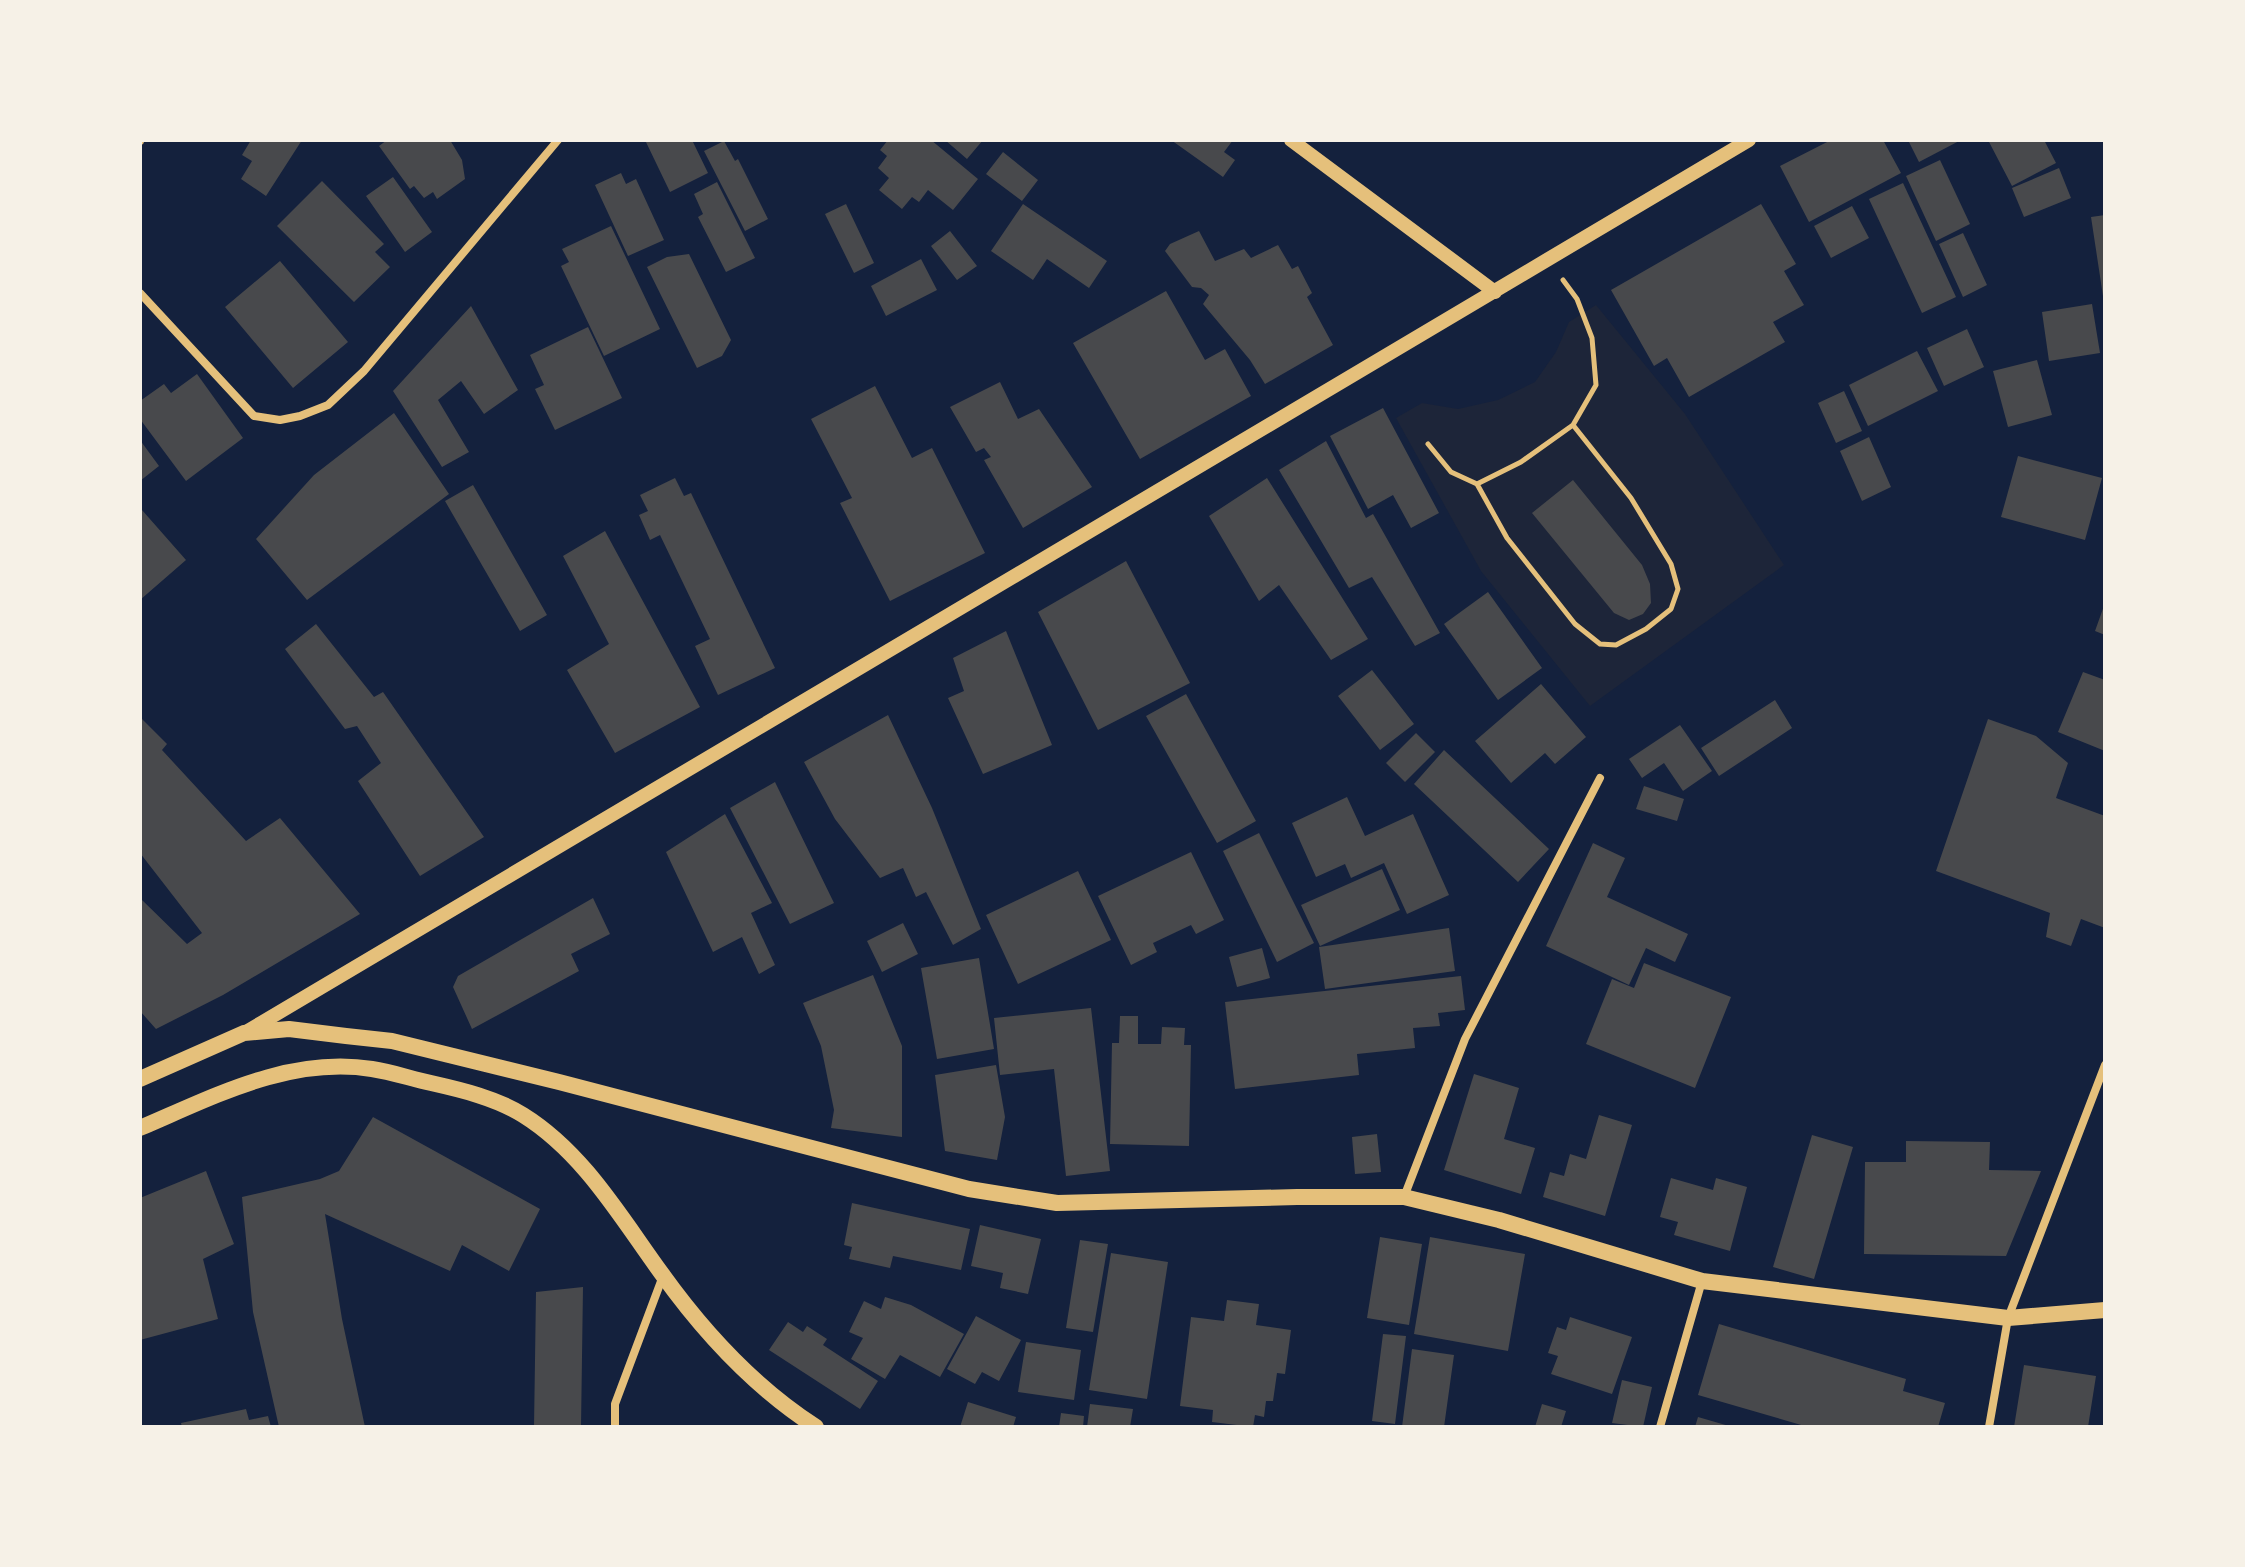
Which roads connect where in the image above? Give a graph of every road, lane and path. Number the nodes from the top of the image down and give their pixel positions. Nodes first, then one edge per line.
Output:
1 (558, 140) edge
2 (1291, 140) edge
3 (1749, 140) edge
4 (1548, 261) junction
5 (1495, 292) junction
6 (140, 293) edge
7 (1573, 425) junction
8 (1428, 444) dead end
9 (1477, 484) junction
10 (1600, 778) dead end
11 (244, 1033) junction
12 (2105, 1065) edge
13 (140, 1079) edge
14 (140, 1128) edge
15 (1404, 1197) junction
16 (663, 1276) junction
17 (1702, 1281) junction
18 (2105, 1310) edge
19 (2008, 1318) junction
20 (615, 1427) edge
21 (816, 1427) edge
22 (1660, 1427) edge
23 (1989, 1427) edge

1 - 6 street
2 - 5 street
3 - 4 street
4 - 5 street
4 - 7 path
5 - 11 street
7 - 9 path
7 - 9 path
8 - 9 path
10 - 15 street
11 - 13 main road
11 - 15 main road
12 - 19 street
14 - 16 main road
15 - 17 main road
16 - 20 street
16 - 21 main road
17 - 19 main road
17 - 22 street
18 - 19 main road
19 - 23 street

